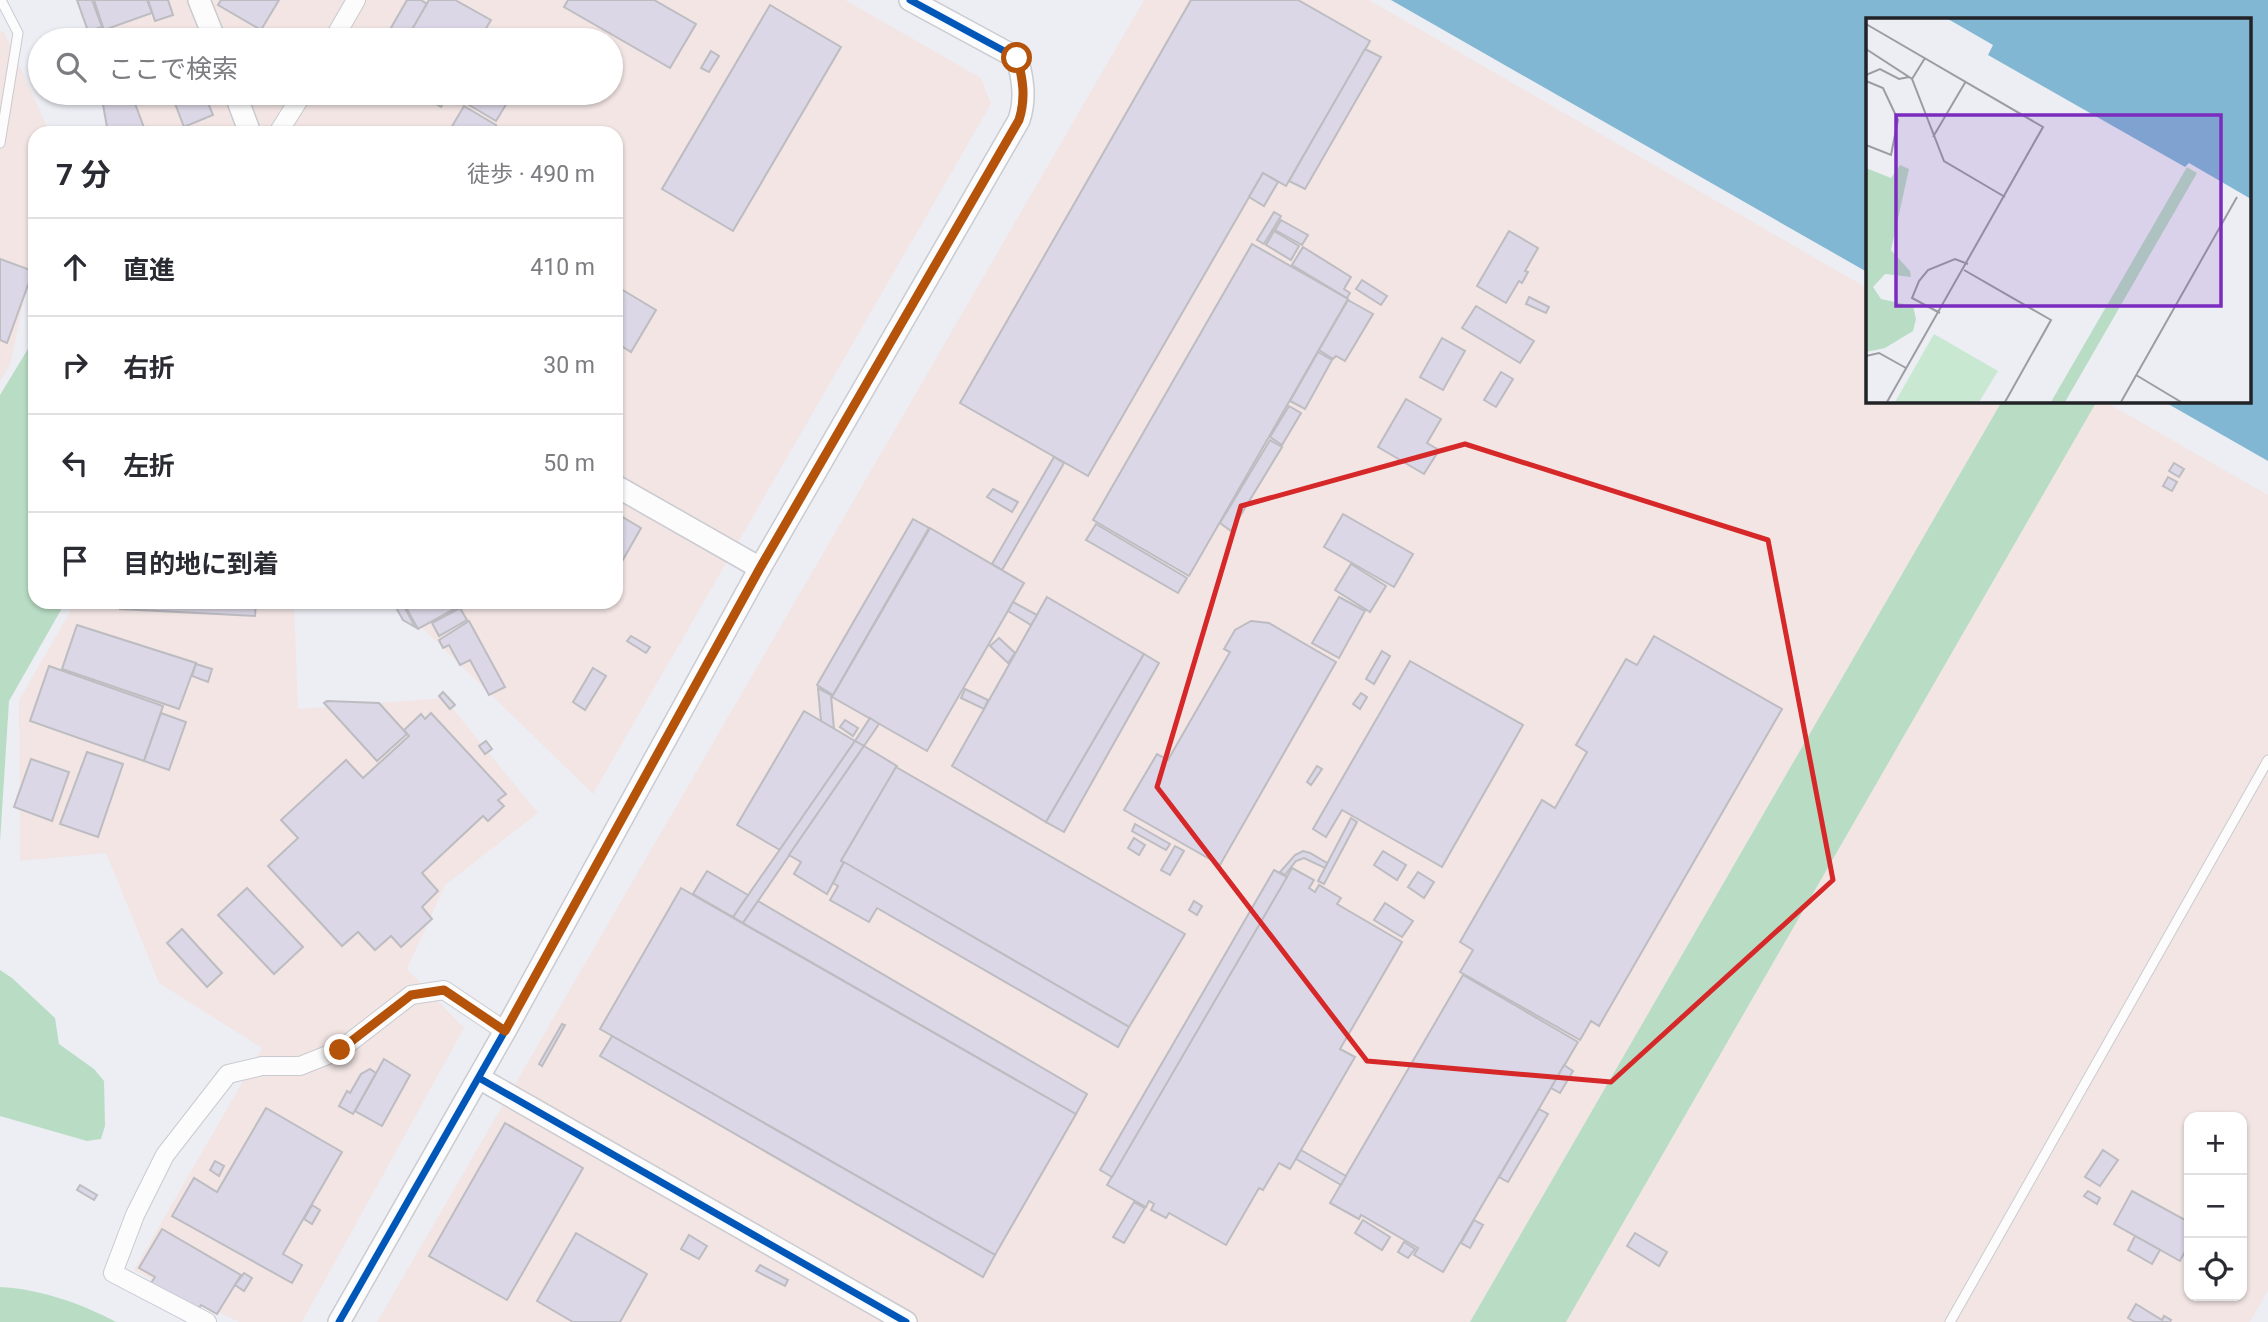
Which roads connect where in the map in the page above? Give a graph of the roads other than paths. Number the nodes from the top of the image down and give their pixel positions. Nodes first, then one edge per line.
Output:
1 (1, 0) edge
2 (200, 0) edge
3 (356, 0) edge
4 (910, 0) edge
5 (210, 28) edge
6 (340, 28) edge
7 (240, 105) edge
8 (296, 105) edge
9 (247, 126) edge
10 (282, 126) edge
11 (0, 143) edge
12 (623, 490) edge
13 (760, 568) junction
14 (2268, 760) edge
15 (505, 1031) junction
16 (479, 1078) junction
17 (207, 1322) edge
18 (340, 1322) edge
19 (906, 1322) edge
20 (1950, 1322) edge

1 - 11 lane
2 - 5 street
3 - 6 street
4 - 13 street
7 - 9 street
8 - 10 street
12 - 13 street
13 - 15 street
14 - 20 lane
15 - 16 street
15 - 17 street
16 - 18 street
16 - 19 street

